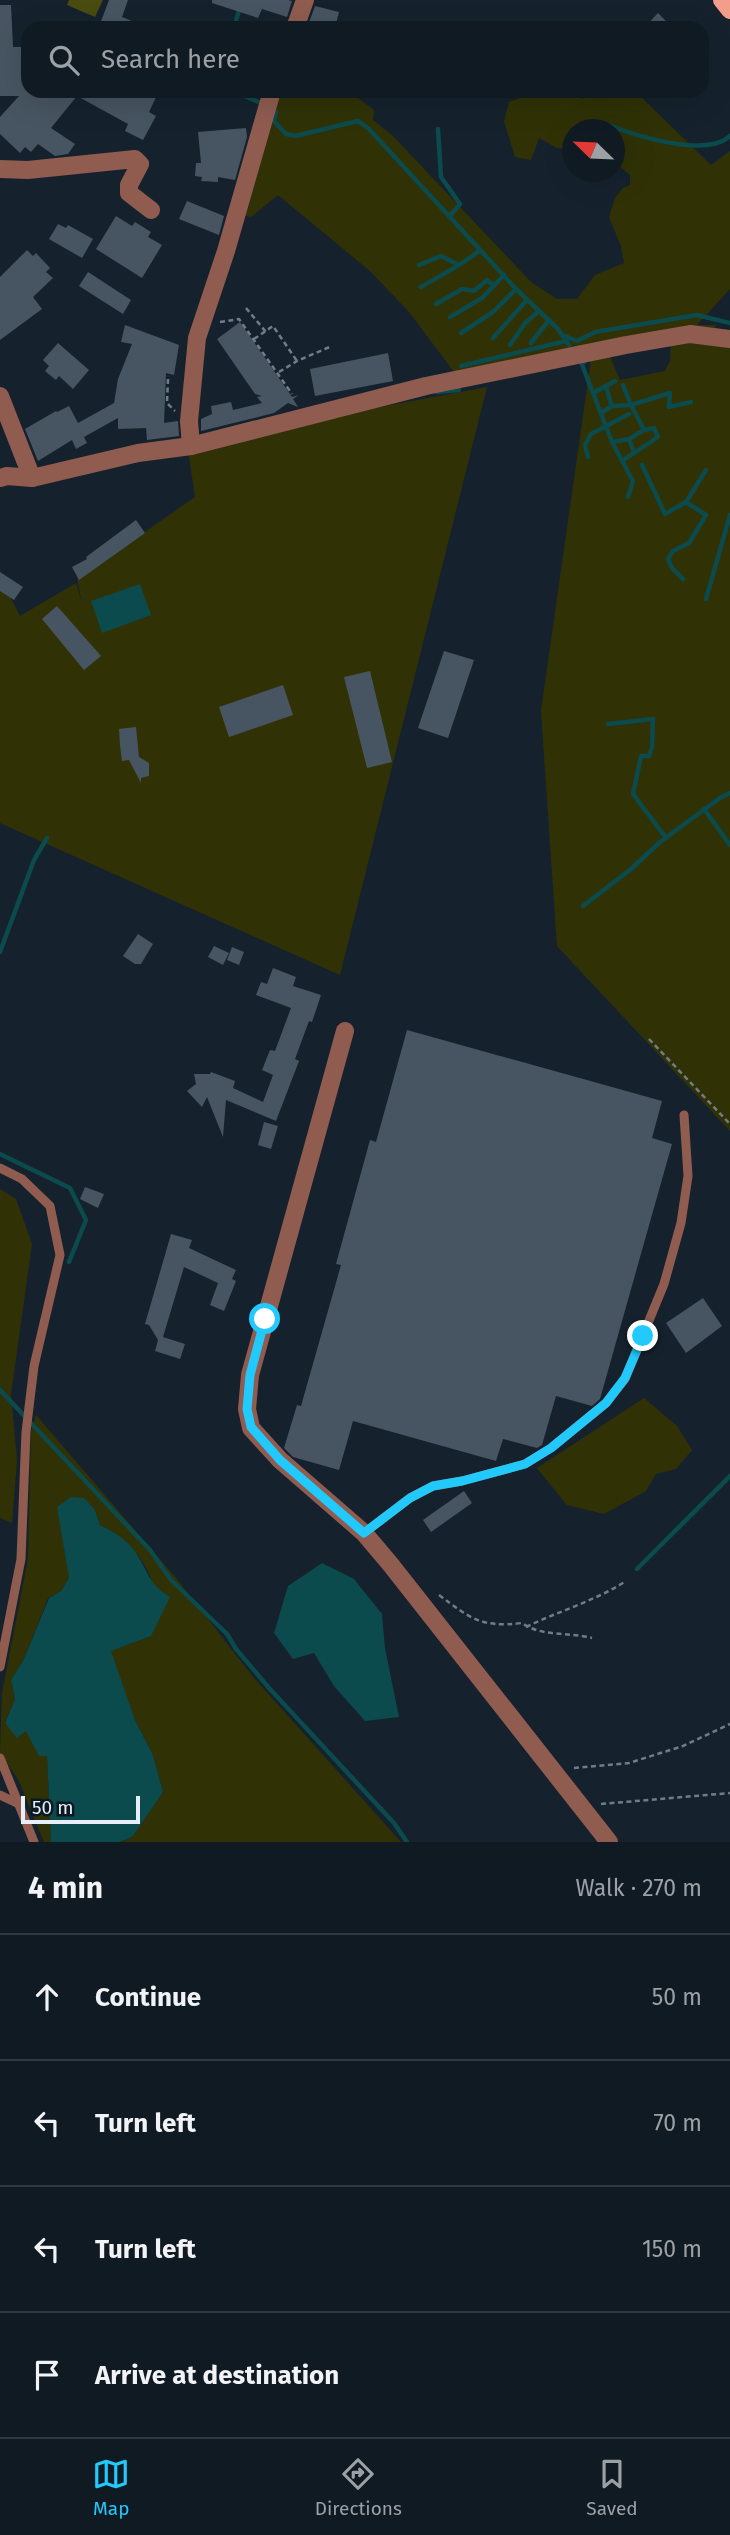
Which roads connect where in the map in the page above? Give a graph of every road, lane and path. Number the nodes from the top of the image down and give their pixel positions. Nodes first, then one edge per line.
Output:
1 (305, 0) edge
2 (722, 0) edge
3 (730, 10) edge
4 (298, 21) edge
5 (270, 98) edge
6 (0, 169) edge
7 (151, 210) dead end
8 (246, 308) dead end
9 (220, 323) dead end
10 (266, 332) junction
11 (730, 339) edge
12 (254, 340) junction
13 (332, 346) dead end
14 (297, 361) junction
15 (279, 372) junction
16 (292, 394) dead end
17 (0, 396) edge
18 (191, 446) junction
19 (0, 478) edge
20 (32, 478) junction
21 (345, 1031) dead end
22 (649, 1039) dead end
23 (684, 1115) dead end
24 (730, 1124) edge
25 (0, 1168) edge
26 (364, 1533) junction
27 (626, 1581) dead end
28 (439, 1595) dead end
29 (526, 1627) junction
30 (592, 1638) dead end
31 (0, 1667) edge
32 (730, 1724) edge
33 (0, 1758) edge
34 (553, 1770) junction
35 (730, 1793) edge
36 (0, 1795) edge
37 (19, 1804) junction
38 (590, 1805) dead end
39 (34, 1842) edge
40 (609, 1842) edge

1 - 4 street
2 - 3 main road
5 - 18 street
6 - 7 street
8 - 10 path
9 - 12 path
10 - 12 path
10 - 14 path
11 - 18 street
12 - 15 path
13 - 14 path
14 - 15 path
15 - 16 path
17 - 20 street
18 - 20 street
19 - 20 street
21 - 26 street
22 - 24 path
23 - 26 lane
25 - 31 lane
26 - 34 street
27 - 29 path
28 - 29 path
29 - 30 path
32 - 34 path
33 - 37 lane
34 - 40 street
35 - 38 path
36 - 37 lane
37 - 39 lane

